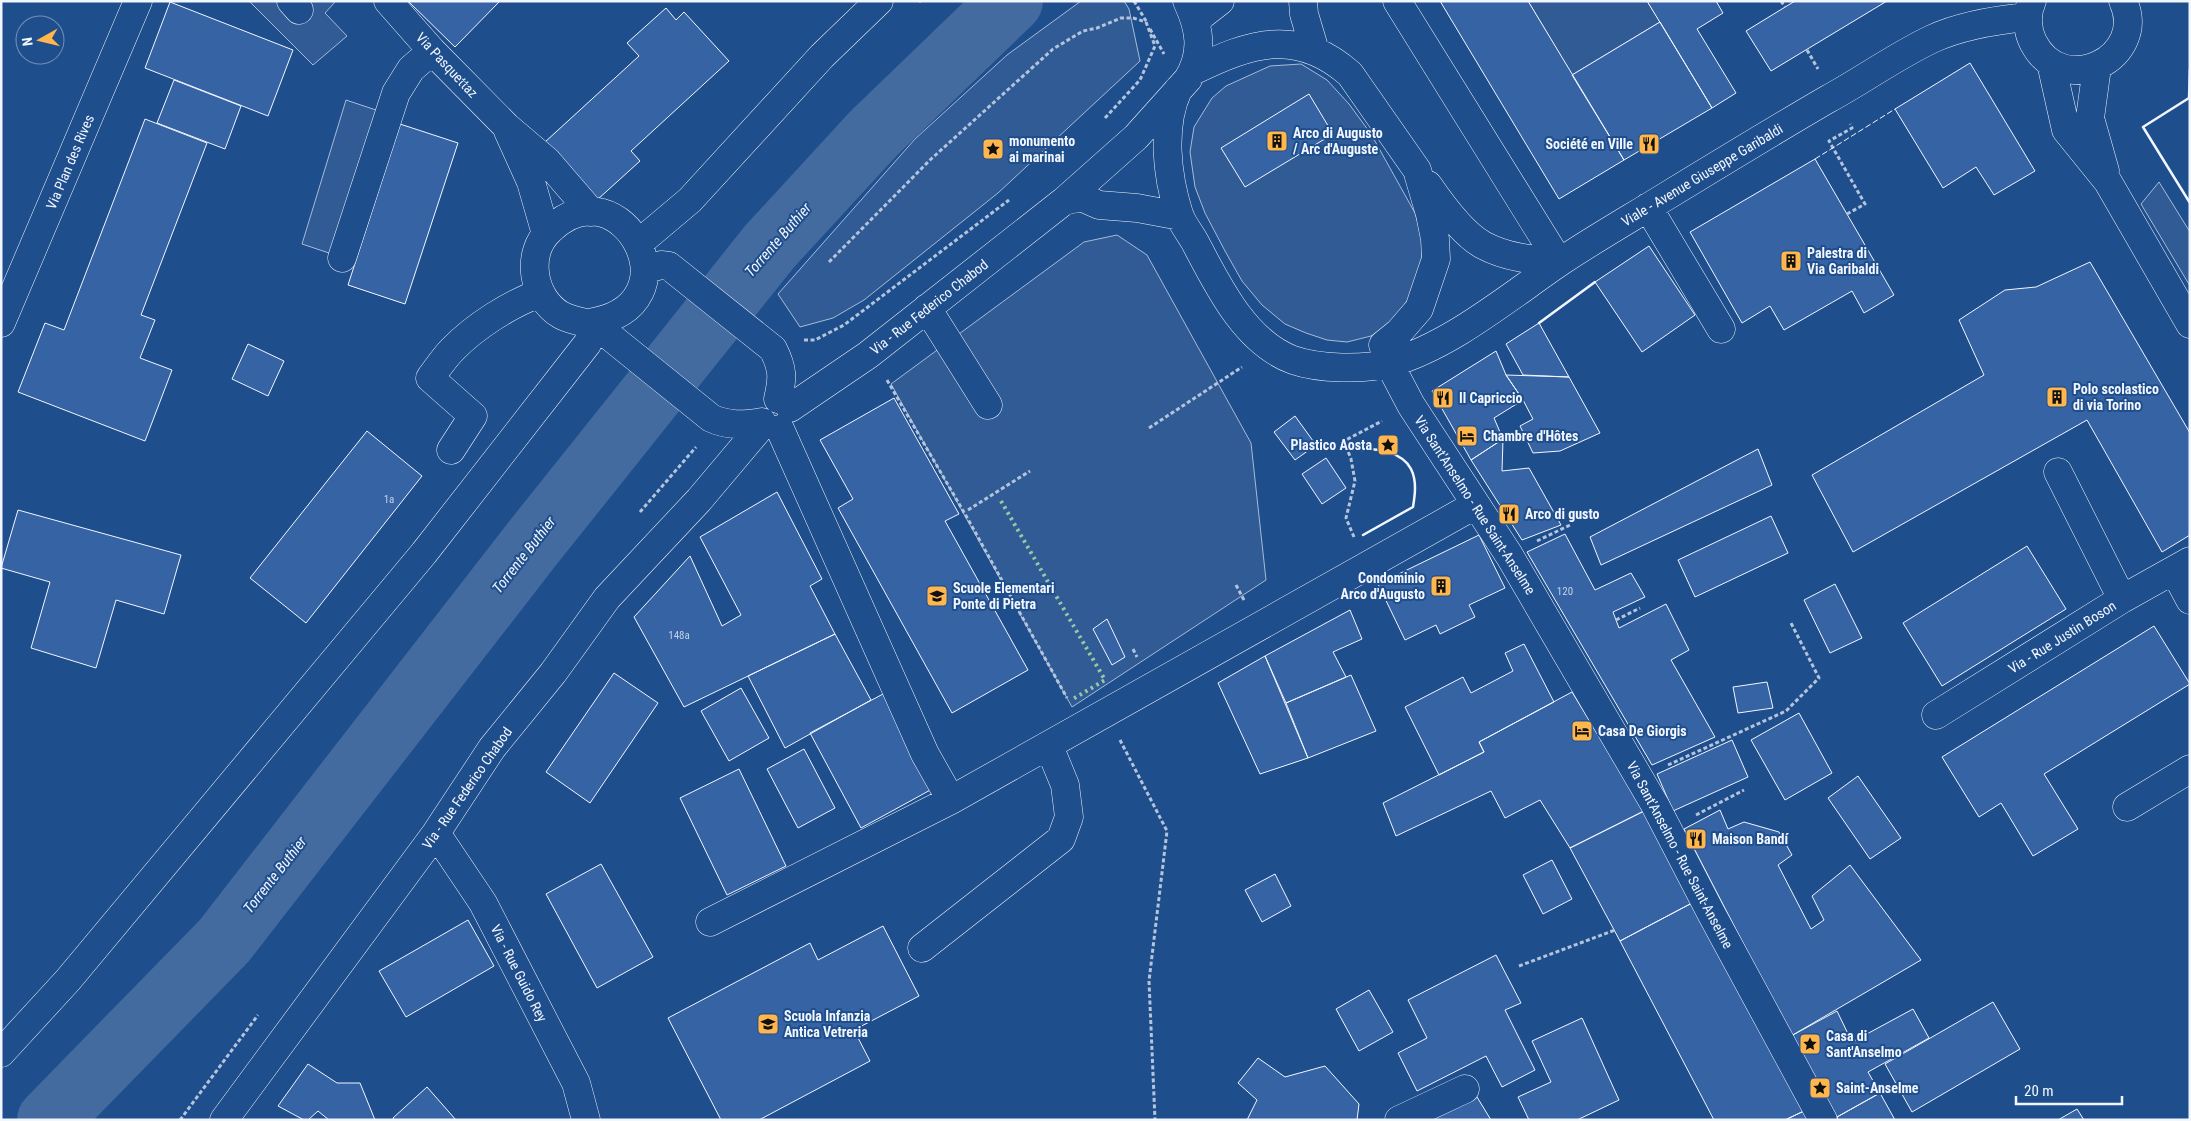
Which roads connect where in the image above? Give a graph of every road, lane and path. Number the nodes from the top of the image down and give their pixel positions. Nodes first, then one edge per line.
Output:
1 (138, 1) edge
2 (388, 1) edge
3 (879, 1) edge
4 (1134, 1) edge
5 (1220, 1) edge
6 (1303, 1) edge
7 (1397, 1) edge
8 (1782, 1) edge
9 (2123, 1) edge
10 (1785, 7) dead end
11 (2030, 9) edge
12 (1192, 11) edge
13 (1146, 22) junction
14 (432, 51) junction
15 (1315, 51) junction
16 (2051, 63) junction
17 (2097, 67) junction
18 (1185, 80) junction
19 (1834, 96) junction
20 (1100, 124) dead end
21 (507, 127) junction
22 (1417, 170) junction
23 (2108, 182) junction
24 (1013, 197) dead end
25 (1064, 202) junction
26 (1648, 207) junction
27 (591, 212) junction
28 (1847, 214) dead end
29 (1180, 216) junction
30 (546, 234) junction
31 (639, 243) junction
32 (342, 258) dead end
33 (829, 262) dead end
34 (1559, 262) junction
35 (657, 268) junction
36 (541, 293) junction
37 (927, 308) junction
38 (1, 323) edge
39 (2190, 324) edge
40 (598, 328) junction
41 (1721, 329) dead end
42 (799, 340) dead end
43 (1270, 348) junction
44 (868, 355) junction
45 (1389, 363) junction
46 (988, 405) dead end
47 (1411, 405) junction
48 (775, 417) junction
49 (1149, 428) dead end
50 (451, 450) dead end
51 (1030, 471) dead end
52 (2058, 472) dead end
53 (1475, 505) junction
54 (968, 510) dead end
55 (1572, 524) dead end
56 (1357, 544) dead end
57 (1509, 555) junction
58 (2182, 566) edge
59 (2122, 599) junction
60 (2190, 600) edge
61 (1640, 608) dead end
62 (1616, 620) dead end
63 (1791, 623) dead end
64 (1072, 707) dead end
65 (1936, 715) dead end
66 (1119, 738) dead end
67 (1049, 746) junction
68 (2190, 769) edge
69 (1640, 777) junction
70 (1744, 790) dead end
71 (951, 800) junction
72 (2127, 807) dead end
73 (1669, 829) junction
74 (436, 833) junction
75 (710, 922) dead end
76 (1614, 930) dead end
77 (922, 948) dead end
78 (1519, 966) dead end
79 (1, 1052) edge
80 (1465, 1089) dead end
81 (224, 1120) edge
82 (586, 1120) edge
83 (1156, 1120) edge
84 (1400, 1120) edge
85 (1823, 1120) edge

1 - 38 street, Via Plan des Rives
2 - 14 street, Via Pasquettaz
3 - 31 street
4 - 13 path
5 - 12 street
6 - 15 street
7 - 34 street
8 - 10 path
9 - 17 street
11 - 16 street, Viale - Avenue Giuseppe Garibaldi
11 - 19 street, Viale - Avenue Giuseppe Garibaldi
12 - 18 street, Viale - Avenue Giuseppe Garibaldi
13 - 20 path
13 - 33 path
14 - 21 street, Via Pasquettaz
14 - 32 street
15 - 18 street
15 - 22 street
16 - 17 street
16 - 23 street
17 - 23 street
18 - 25 street, Via - Rue Federico Chabod
18 - 29 street, Viale - Avenue Giuseppe Garibaldi
19 - 26 street, Viale - Avenue Giuseppe Garibaldi
19 - 28 path
21 - 27 street, Via Pasquettaz
21 - 30 street, Via Pasquettaz
22 - 34 street
22 - 45 street
23 - 39 street
24 - 42 path
25 - 29 street
25 - 37 street, Via - Rue Federico Chabod
26 - 34 street, Viale - Avenue Giuseppe Garibaldi
26 - 41 street
27 - 30 street
27 - 31 street
29 - 43 street, Viale - Avenue Giuseppe Garibaldi
30 - 36 street
31 - 35 street
34 - 45 street, Viale - Avenue Giuseppe Garibaldi
35 - 40 street
35 - 48 street
36 - 40 street
36 - 50 street
37 - 44 street, Via - Rue Federico Chabod
37 - 46 street
40 - 48 street
40 - 79 street
43 - 45 street, Viale - Avenue Giuseppe Garibaldi
43 - 49 path
44 - 48 street, Via - Rue Federico Chabod
44 - 64 path
45 - 47 street, Via Sant'Anselmo - Rue Saint-Anselme
47 - 53 street, Via Sant'Anselmo - Rue Saint-Anselme
47 - 56 path
48 - 71 street
48 - 74 street, Via - Rue Federico Chabod
51 - 54 path
52 - 59 street
53 - 57 street, Via Sant'Anselmo - Rue Saint-Anselme
53 - 67 street
55 - 57 path
57 - 69 street, Via Sant'Anselmo - Rue Saint-Anselme
58 - 59 street, Via - Rue Justin Boson
58 - 60 street
59 - 65 street, Via - Rue Justin Boson
61 - 62 path
63 - 69 path
66 - 83 path
67 - 71 street
67 - 77 street
68 - 72 street
69 - 73 street, Via Sant'Anselmo - Rue Saint-Anselme
70 - 73 path
71 - 75 street
73 - 85 street, Via Sant'Anselmo - Rue Saint-Anselme
74 - 81 street, Via - Rue Federico Chabod
74 - 82 street, Via - Rue Guido Rey
76 - 78 path
80 - 84 street

